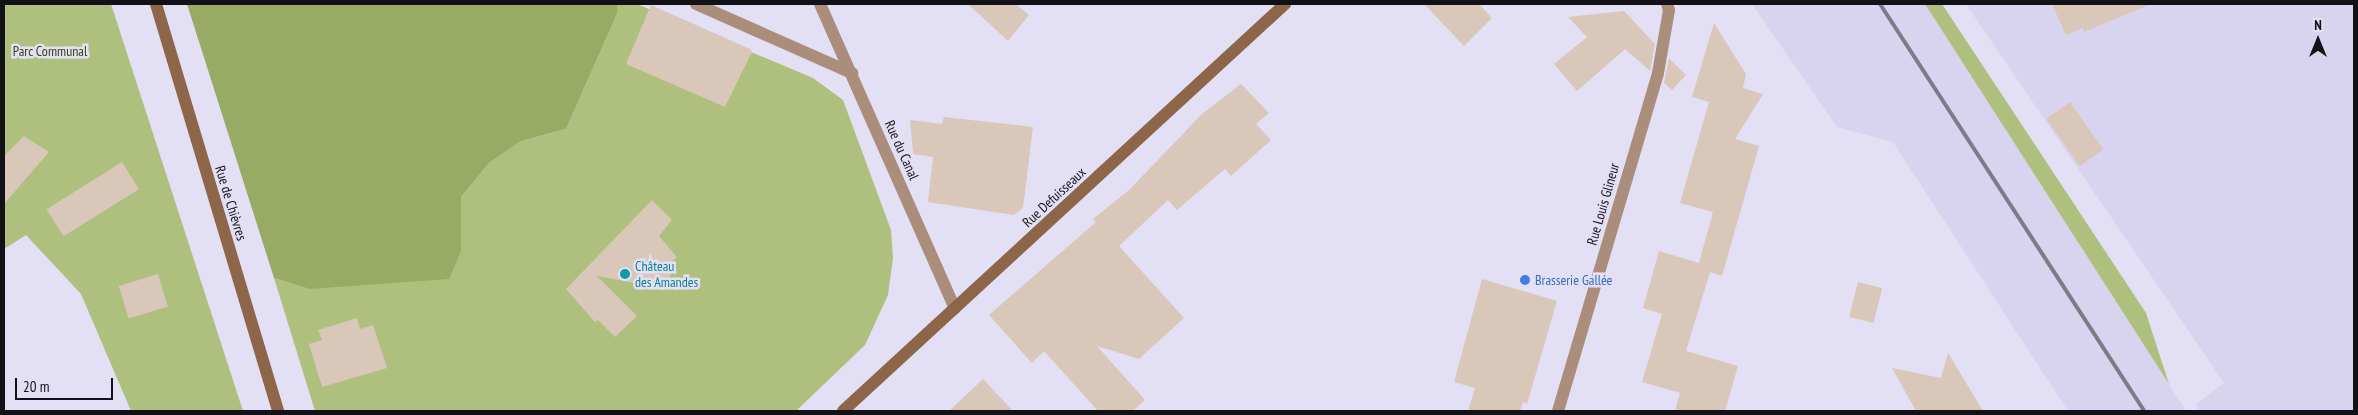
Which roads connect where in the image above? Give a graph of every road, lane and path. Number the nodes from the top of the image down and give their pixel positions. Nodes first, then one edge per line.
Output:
1 (156, 4) edge
2 (696, 4) edge
3 (820, 4) edge
4 (1285, 4) edge
5 (1667, 4) edge
6 (852, 73) junction
7 (955, 308) junction
8 (278, 411) edge
9 (843, 411) edge
10 (1558, 411) edge

1 - 8 street, Rue de Chièvres
2 - 6 street
3 - 6 street, Rue du Canal
4 - 7 street, Rue Defuisseaux
5 - 10 street, Rue Louis Glineur
6 - 7 street, Rue du Canal
7 - 9 street, Rue Defuisseaux

